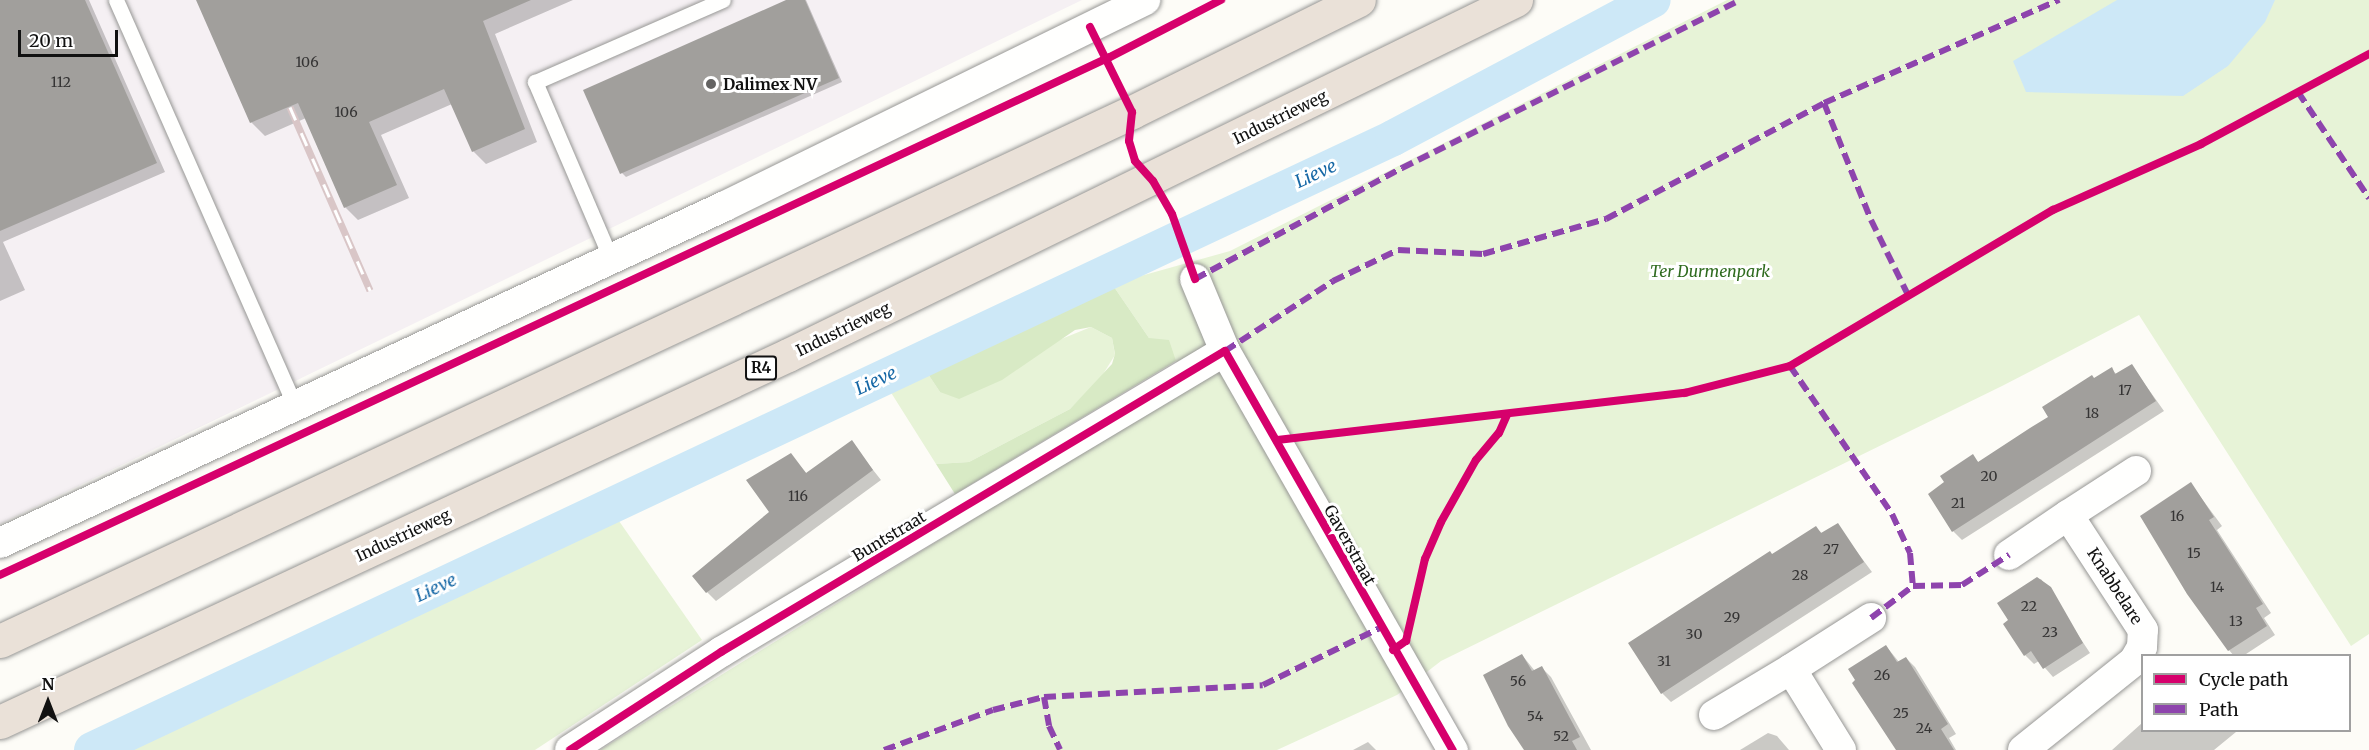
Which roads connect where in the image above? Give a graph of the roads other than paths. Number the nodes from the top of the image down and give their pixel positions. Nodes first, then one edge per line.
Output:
1 (116, 0) edge
2 (723, 0) edge
3 (1145, 0) edge
4 (1359, 0) edge
5 (1516, 0) edge
6 (611, 259) junction
7 (1195, 279) dead end
8 (1225, 351) junction
9 (295, 405) junction
10 (2136, 471) dead end
11 (2068, 515) junction
12 (0, 543) edge
13 (2009, 555) dead end
14 (1870, 618) dead end
15 (0, 641) edge
16 (1791, 669) junction
17 (1714, 715) dead end
18 (0, 722) edge
19 (570, 750) edge
20 (1453, 750) edge
21 (1841, 750) edge
22 (2023, 750) edge

1 - 9 lane
2 - 6 lane
3 - 6 street
4 - 15 highway
5 - 18 highway, Industrieweg / R4
6 - 9 street
7 - 8 street, Gaverstraat
8 - 19 street, Buntstraat
8 - 20 street, Gaverstraat
9 - 12 street
10 - 11 street
11 - 13 street
11 - 22 street, Knabbelare
14 - 16 street
16 - 17 street
16 - 21 street

